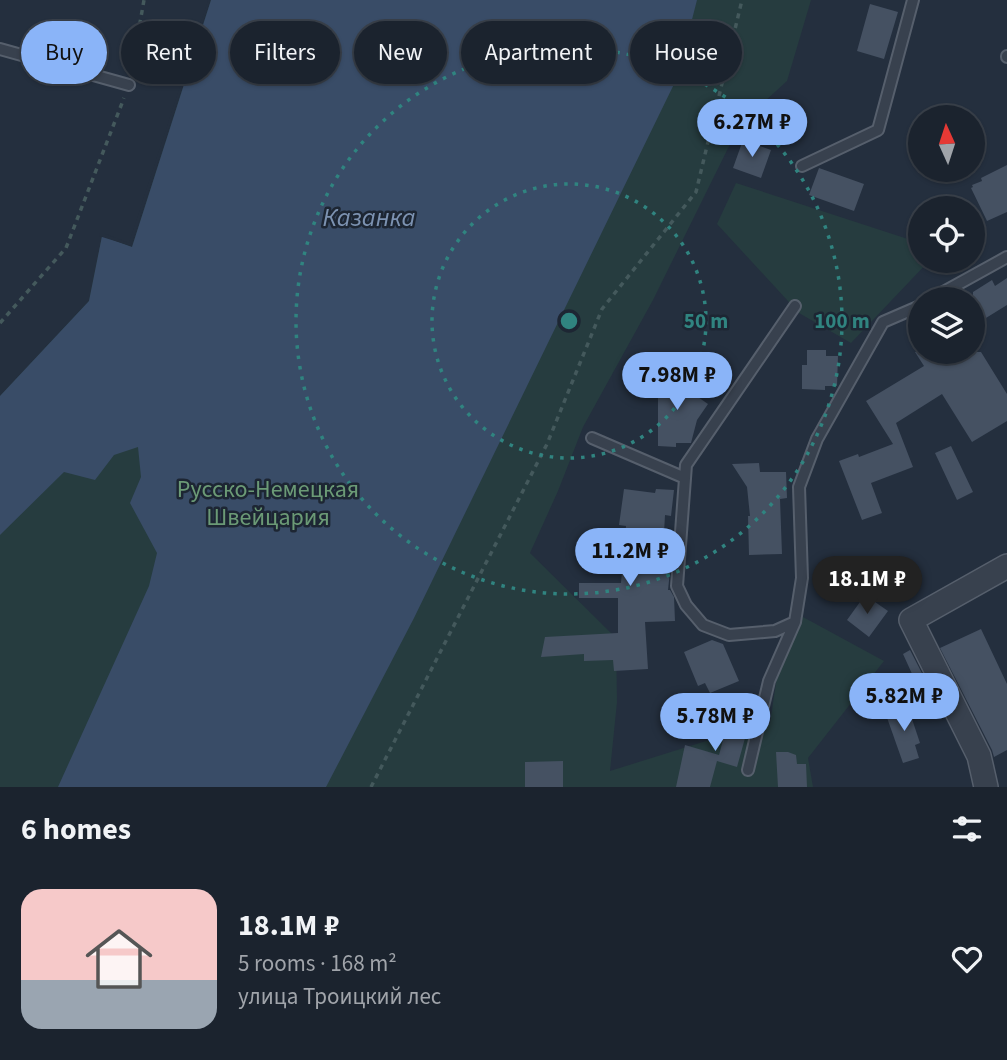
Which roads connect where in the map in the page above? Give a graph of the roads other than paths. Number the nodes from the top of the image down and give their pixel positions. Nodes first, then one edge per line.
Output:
1 (913, 0) edge
2 (0, 49) edge
3 (129, 85) road end
4 (802, 166) dead end
5 (1007, 257) edge
6 (952, 287) edge
7 (795, 306) dead end
8 (908, 312) edge
9 (592, 438) dead end
10 (685, 478) junction
11 (1007, 566) edge
12 (795, 622) junction
13 (748, 770) dead end
14 (986, 787) edge

1 - 4 lane
2 - 3 lane
5 - 6 lane
7 - 10 lane
8 - 12 lane
9 - 10 lane
10 - 12 lane
11 - 14 street
12 - 13 lane

